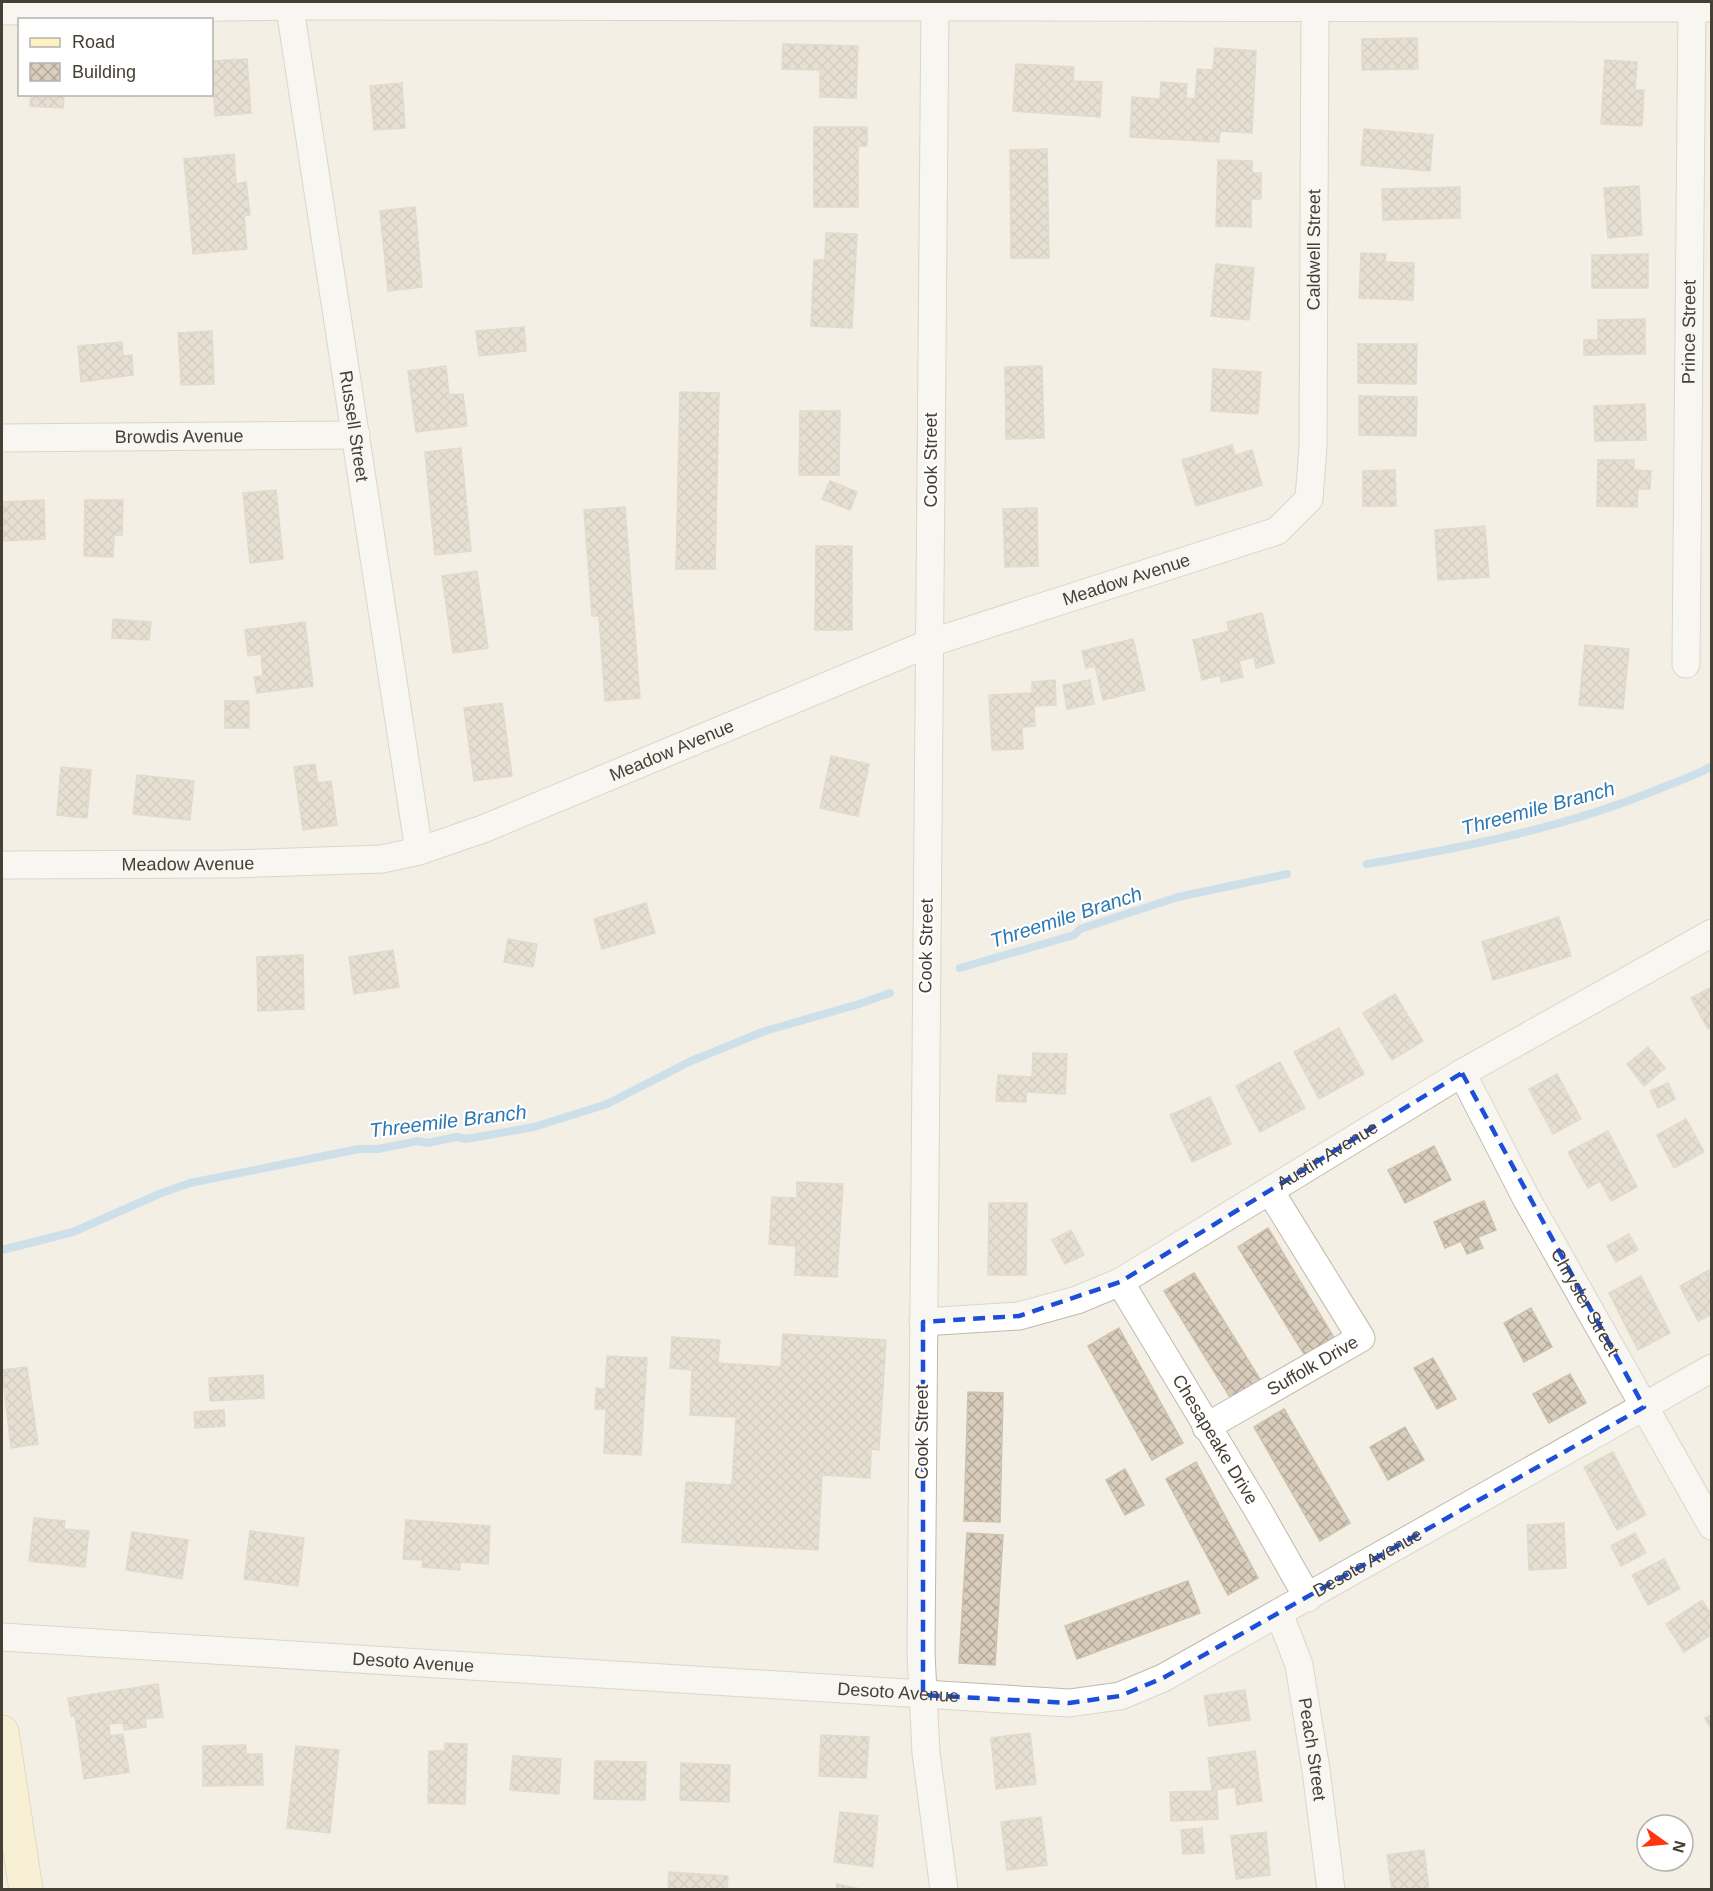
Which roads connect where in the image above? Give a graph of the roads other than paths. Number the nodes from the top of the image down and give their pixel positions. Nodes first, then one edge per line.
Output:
1 (290, 4) edge
2 (935, 5) edge
3 (1315, 5) edge
4 (1698, 6) edge
5 (2, 11) edge
6 (356, 435) junction
7 (2, 438) edge
8 (1309, 500) joint
9 (930, 643) junction
10 (1686, 664) dead end
11 (419, 850) junction
12 (2, 865) edge
13 (1712, 933) edge
14 (1462, 1073) junction
15 (1270, 1191) junction
16 (1120, 1282) junction
17 (923, 1322) junction
18 (1712, 1368) edge
19 (1644, 1407) junction
20 (1206, 1427) junction
21 (1712, 1526) edge
22 (1308, 1598) junction
23 (1279, 1613) junction
24 (2, 1637) edge
25 (923, 1695) junction
26 (2, 1732) edge
27 (26, 1890) edge
28 (944, 1890) edge
29 (1331, 1890) edge

1 - 2 street
1 - 5 street
1 - 6 street, Russell Street
2 - 3 street
2 - 9 street, Cook Street
3 - 4 street
3 - 8 street, Caldwell Street
4 - 10 street, Prince Street
6 - 7 street, Browdis Avenue
6 - 11 street, Russell Street
8 - 9 street, Meadow Avenue
9 - 11 street, Meadow Avenue
9 - 17 street, Cook Street
11 - 12 street, Meadow Avenue
13 - 14 street, Austin Avenue
14 - 15 street, Austin Avenue
14 - 19 street, Chrysler Street
15 - 16 street, Austin Avenue
15 - 20 street, Suffolk Drive
16 - 17 street, Austin Avenue
16 - 20 street, Chesapeake Drive
17 - 25 street, Cook Street
18 - 19 street, Desoto Avenue
19 - 21 street, Chrysler Street
19 - 22 street, Desoto Avenue
20 - 22 street, Chesapeake Drive
22 - 23 street, Desoto Avenue
23 - 25 street, Desoto Avenue
23 - 29 street, Peach Street
24 - 25 street, Desoto Avenue
25 - 28 street, Cook Street
26 - 27 main road

